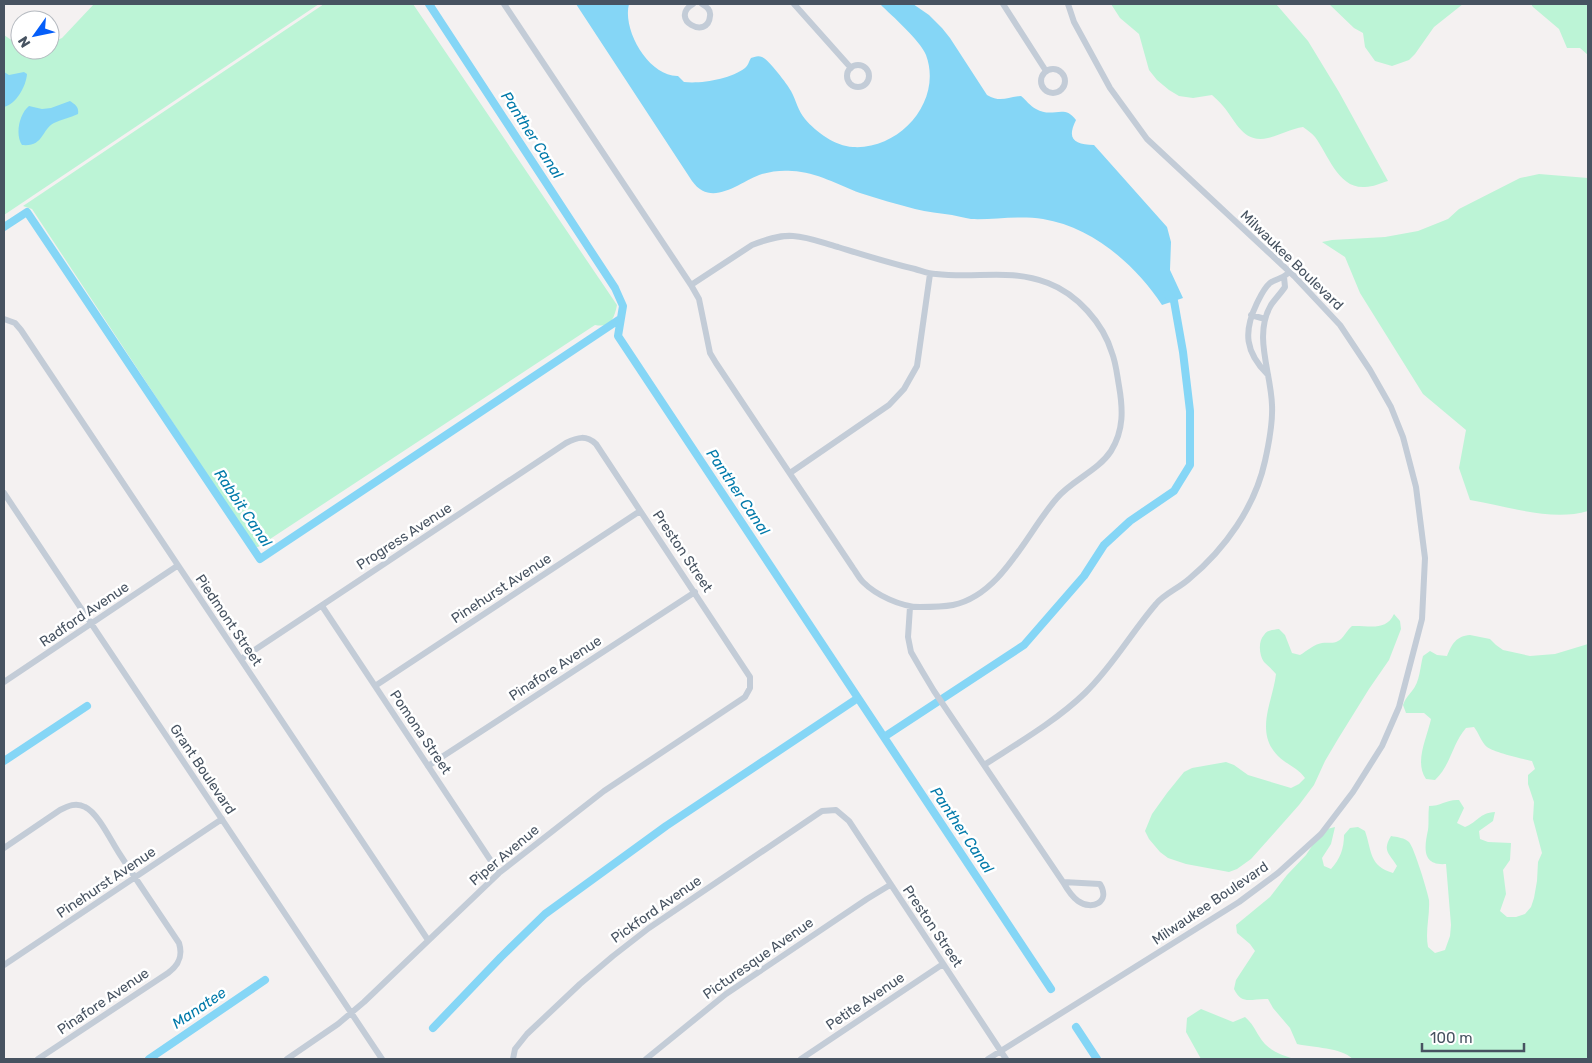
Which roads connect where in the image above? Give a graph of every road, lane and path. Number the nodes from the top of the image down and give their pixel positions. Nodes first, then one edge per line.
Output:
1 (504, 4) edge
2 (693, 4) edge
3 (794, 4) edge
4 (1003, 4) edge
5 (1068, 4) edge
6 (706, 5) edge
7 (851, 68) dead end
8 (1046, 71) dead end
9 (1289, 272) junction
10 (930, 274) junction
11 (1284, 277) junction
12 (691, 285) junction
13 (1251, 315) junction
14 (5, 318) edge
15 (1265, 319) junction
16 (1269, 375) junction
17 (582, 437) joint
18 (790, 473) junction
19 (4, 493) edge
20 (640, 510) junction
21 (177, 566) junction
22 (695, 592) junction
23 (322, 606) junction
24 (910, 607) junction
25 (91, 624) junction
26 (241, 659) junction
27 (4, 681) edge
28 (375, 686) junction
29 (750, 688) joint
30 (984, 765) junction
31 (428, 766) junction
32 (836, 810) joint
33 (222, 819) junction
34 (4, 848) edge
35 (499, 873) junction
36 (135, 877) junction
37 (1063, 882) junction
38 (890, 885) junction
39 (428, 940) junction
40 (943, 964) junction
41 (4, 965) edge
42 (351, 1014) junction
43 (1001, 1051) junction
44 (512, 1058) edge
45 (38, 1059) edge
46 (286, 1059) edge
47 (382, 1059) edge
48 (646, 1059) edge
49 (800, 1059) edge
50 (988, 1059) edge
51 (1006, 1059) edge

1 - 12 street
2 - 6 street
3 - 7 street
4 - 8 street
5 - 9 street, Milwaukee Boulevard
9 - 11 street
9 - 43 street, Milwaukee Boulevard
10 - 12 street
10 - 18 street
10 - 24 street
11 - 13 street
11 - 15 street
12 - 18 street
13 - 15 street
13 - 16 street
14 - 21 street, Piedmont Street
15 - 16 street
16 - 30 street
17 - 20 street, Preston Street
17 - 23 street, Progress Avenue
18 - 24 street
19 - 25 street, Grant Boulevard
20 - 22 street, Preston Street
20 - 28 street, Pinehurst Avenue
21 - 25 street, Radford Avenue
21 - 26 street, Piedmont Street
22 - 29 street, Preston Street
22 - 31 street, Pinafore Avenue
23 - 26 street, Progress Avenue
23 - 28 street, Pomona Street
24 - 30 street
25 - 27 street, Radford Avenue
25 - 33 street, Grant Boulevard
26 - 39 street, Piedmont Street
28 - 31 street, Pomona Street
29 - 35 street, Piper Avenue
30 - 37 street
31 - 35 street, Pomona Street
32 - 38 street, Preston Street
32 - 44 street, Pickford Avenue
33 - 36 street, Pinehurst Avenue
33 - 42 street, Grant Boulevard
34 - 36 street
35 - 39 street, Piper Avenue
36 - 41 street, Pinehurst Avenue
36 - 45 street, Pinafore Avenue
37 - 37 street
38 - 40 street, Preston Street
38 - 48 street, Picturesque Avenue
39 - 42 street, Piper Avenue
40 - 43 street, Preston Street
40 - 49 street, Petite Avenue
42 - 46 street, Piper Avenue
42 - 47 street, Grant Boulevard
43 - 50 street, Milwaukee Boulevard
43 - 51 street, Preston Street

